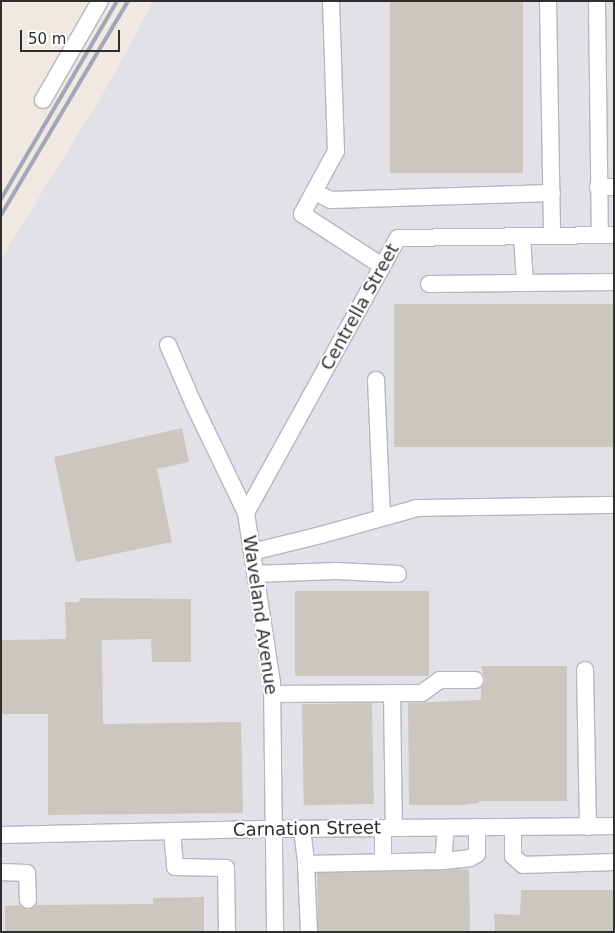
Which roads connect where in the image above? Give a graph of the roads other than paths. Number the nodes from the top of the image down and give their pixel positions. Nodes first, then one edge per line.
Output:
1 (100, 1) edge
2 (331, 1) edge
3 (548, 1) edge
4 (597, 1) edge
5 (43, 100) dead end
6 (606, 187) edge
7 (314, 192) junction
8 (552, 193) junction
9 (607, 235) edge
10 (522, 236) junction
11 (552, 236) junction
12 (382, 266) junction
13 (524, 282) junction
14 (614, 282) edge
15 (429, 284) dead end
16 (168, 345) dead end
17 (376, 380) dead end
18 (614, 505) edge
19 (246, 513) junction
20 (382, 518) junction
21 (252, 552) junction
22 (255, 574) junction
23 (398, 574) dead end
24 (585, 670) dead end
25 (475, 680) dead end
26 (392, 693) junction
27 (273, 694) junction
28 (614, 826) edge
29 (477, 827) junction
30 (513, 827) junction
31 (588, 827) junction
32 (389, 828) junction
33 (446, 828) junction
34 (273, 829) junction
35 (302, 829) junction
36 (172, 831) junction
37 (1, 835) edge
38 (443, 861) junction
39 (381, 862) junction
40 (614, 862) edge
41 (306, 864) junction
42 (1, 872) edge
43 (28, 900) dead end
44 (227, 932) edge
45 (275, 932) edge
46 (309, 932) edge

1 - 5 street
2 - 7 street
3 - 8 street
4 - 6 street
6 - 9 street
7 - 8 street
7 - 12 street
8 - 11 street
9 - 11 street, Centrella Street
10 - 11 street, Centrella Street
10 - 12 street, Centrella Street
10 - 13 street
12 - 19 street, Centrella Street
13 - 14 street
13 - 15 street
16 - 19 street, Waveland Avenue
17 - 20 street
18 - 20 street
19 - 21 street, Waveland Avenue
20 - 21 street
21 - 22 street, Waveland Avenue
22 - 23 street
22 - 27 street, Waveland Avenue
24 - 31 street
25 - 26 street
26 - 27 street
26 - 32 street
27 - 34 street, Waveland Avenue
28 - 31 street, Carnation Street
29 - 30 street, Carnation Street
29 - 33 street, Carnation Street
29 - 38 street
30 - 31 street, Carnation Street
30 - 40 street
32 - 33 street, Carnation Street
32 - 35 street, Carnation Street
32 - 39 street
33 - 38 street
34 - 35 street, Carnation Street
34 - 36 street, Carnation Street
34 - 45 street, Waveland Avenue
35 - 41 street
36 - 37 street, Carnation Street
36 - 44 street
38 - 39 street
39 - 41 street
41 - 46 street
42 - 43 street

